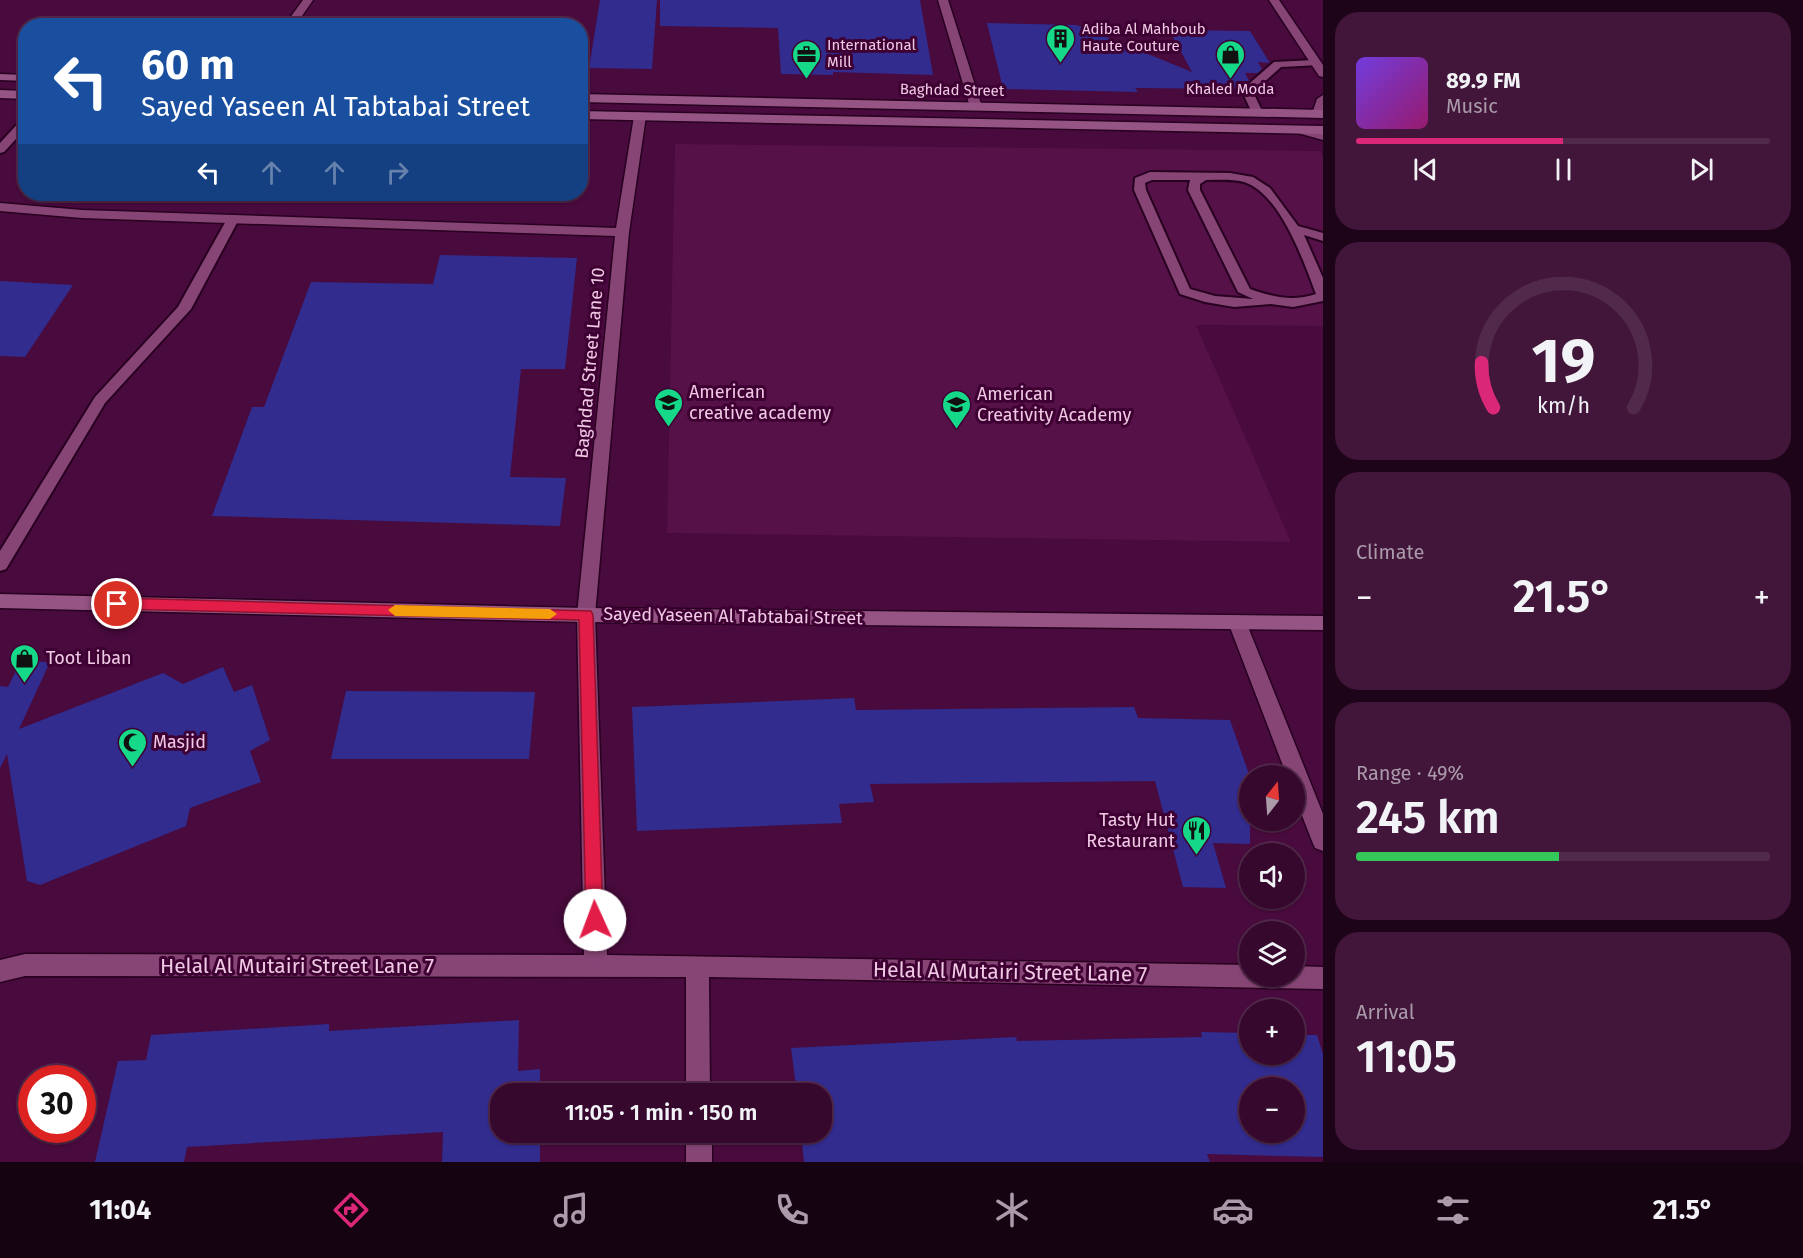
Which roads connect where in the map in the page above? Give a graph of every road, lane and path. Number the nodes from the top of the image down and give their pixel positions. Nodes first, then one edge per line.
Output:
1 (308, 0) edge
2 (943, 0) edge
3 (1274, 0) edge
4 (295, 18) edge
5 (1316, 63) junction
6 (1323, 74) edge
7 (0, 77) edge
8 (18, 78) edge
9 (0, 94) edge
10 (18, 95) edge
11 (588, 98) edge
12 (1323, 99) edge
13 (976, 106) junction
14 (1257, 113) junction
15 (1320, 114) edge
16 (588, 115) edge
17 (640, 116) junction
18 (18, 130) edge
19 (1302, 130) junction
20 (1323, 130) edge
21 (1323, 136) edge
22 (0, 150) edge
23 (1204, 177) junction
24 (0, 207) edge
25 (233, 219) junction
26 (1293, 228) junction
27 (622, 232) junction
28 (1323, 237) edge
29 (1317, 262) edge
30 (1323, 296) edge
31 (1276, 302) junction
32 (0, 565) edge
33 (0, 601) edge
34 (586, 615) junction
35 (1237, 622) junction
36 (1323, 622) edge
37 (1323, 841) edge
38 (697, 966) junction
39 (596, 967) junction
40 (0, 971) edge
41 (1323, 978) edge
42 (698, 1083) edge
43 (699, 1143) edge
44 (699, 1162) edge

1 - 4 street
2 - 13 street
3 - 5 street
5 - 6 street
5 - 14 lane
7 - 8 main road
9 - 10 main road
11 - 13 main road, Baghdad Street
12 - 15 street
13 - 14 main road, Baghdad Street
14 - 15 main road, Baghdad Street
16 - 17 main road, Baghdad Street
17 - 19 main road, Baghdad Street
17 - 27 street, Baghdad Street Lane 10
18 - 22 lane
19 - 20 main road, Baghdad Street
19 - 21 street
23 - 26 lane
23 - 31 lane
23 - 31 lane
24 - 25 street
25 - 27 street
25 - 32 lane
26 - 28 lane
26 - 29 lane
27 - 34 street, Baghdad Street Lane 10
29 - 30 lane
30 - 31 lane
33 - 34 main road, Sayed Yaseen Al Tabtabai Street
34 - 35 main road, Sayed Yaseen Al Tabtabai Street
34 - 39 street
35 - 36 main road, Sayed Yaseen Al Tabtabai Street
35 - 37 street
38 - 39 street, Helal Al Mutairi Street Lane 7
38 - 41 street, Helal Al Mutairi Street Lane 7
38 - 42 street
39 - 40 street, Helal Al Mutairi Street Lane 7
43 - 44 street

